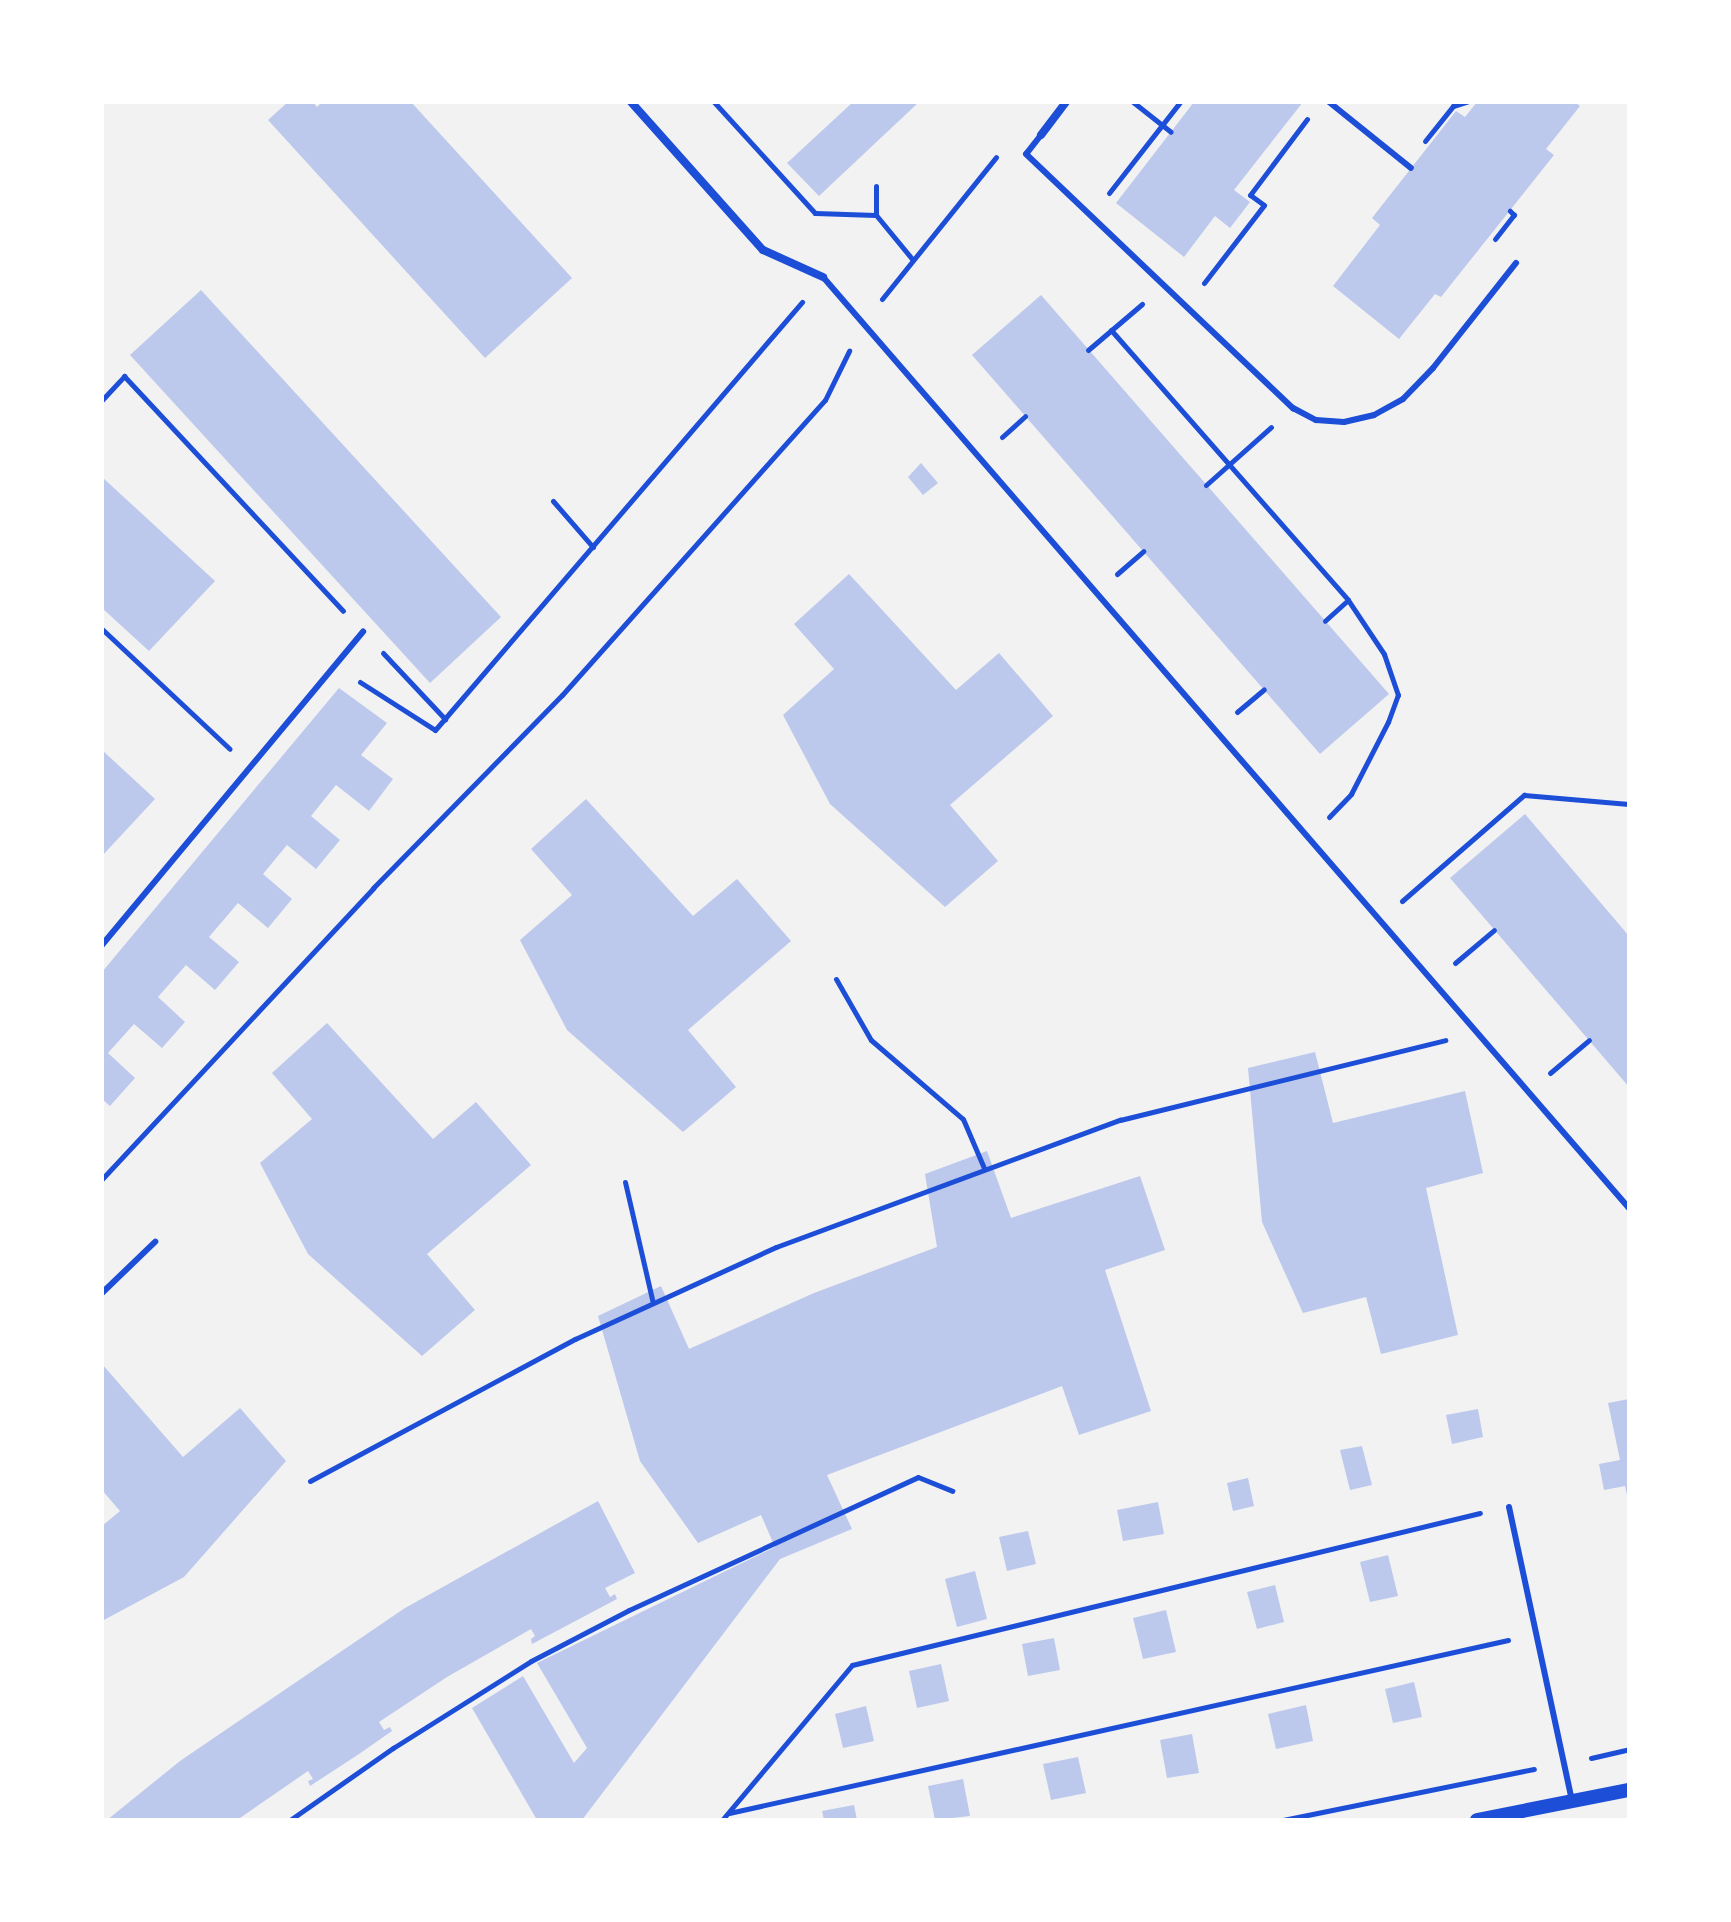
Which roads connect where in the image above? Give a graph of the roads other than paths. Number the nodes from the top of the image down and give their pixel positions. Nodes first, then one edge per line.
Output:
1 (631, 102) edge
2 (1066, 102) edge
3 (1329, 102) edge
4 (1041, 135) joint
5 (1410, 166) road end
6 (1516, 263) dead end
7 (823, 277) joint
8 (363, 632) road end
9 (102, 945) edge
10 (1629, 1208) edge
11 (155, 1242) dead end
12 (102, 1293) edge
13 (1509, 1507) road end
14 (1629, 1790) edge
15 (1572, 1801) junction
16 (1477, 1820) edge

1 - 7 street
2 - 4 street
3 - 5 lane
4 - 6 lane
7 - 10 lane
8 - 9 lane
11 - 12 lane
13 - 15 lane
14 - 15 street
15 - 16 street

